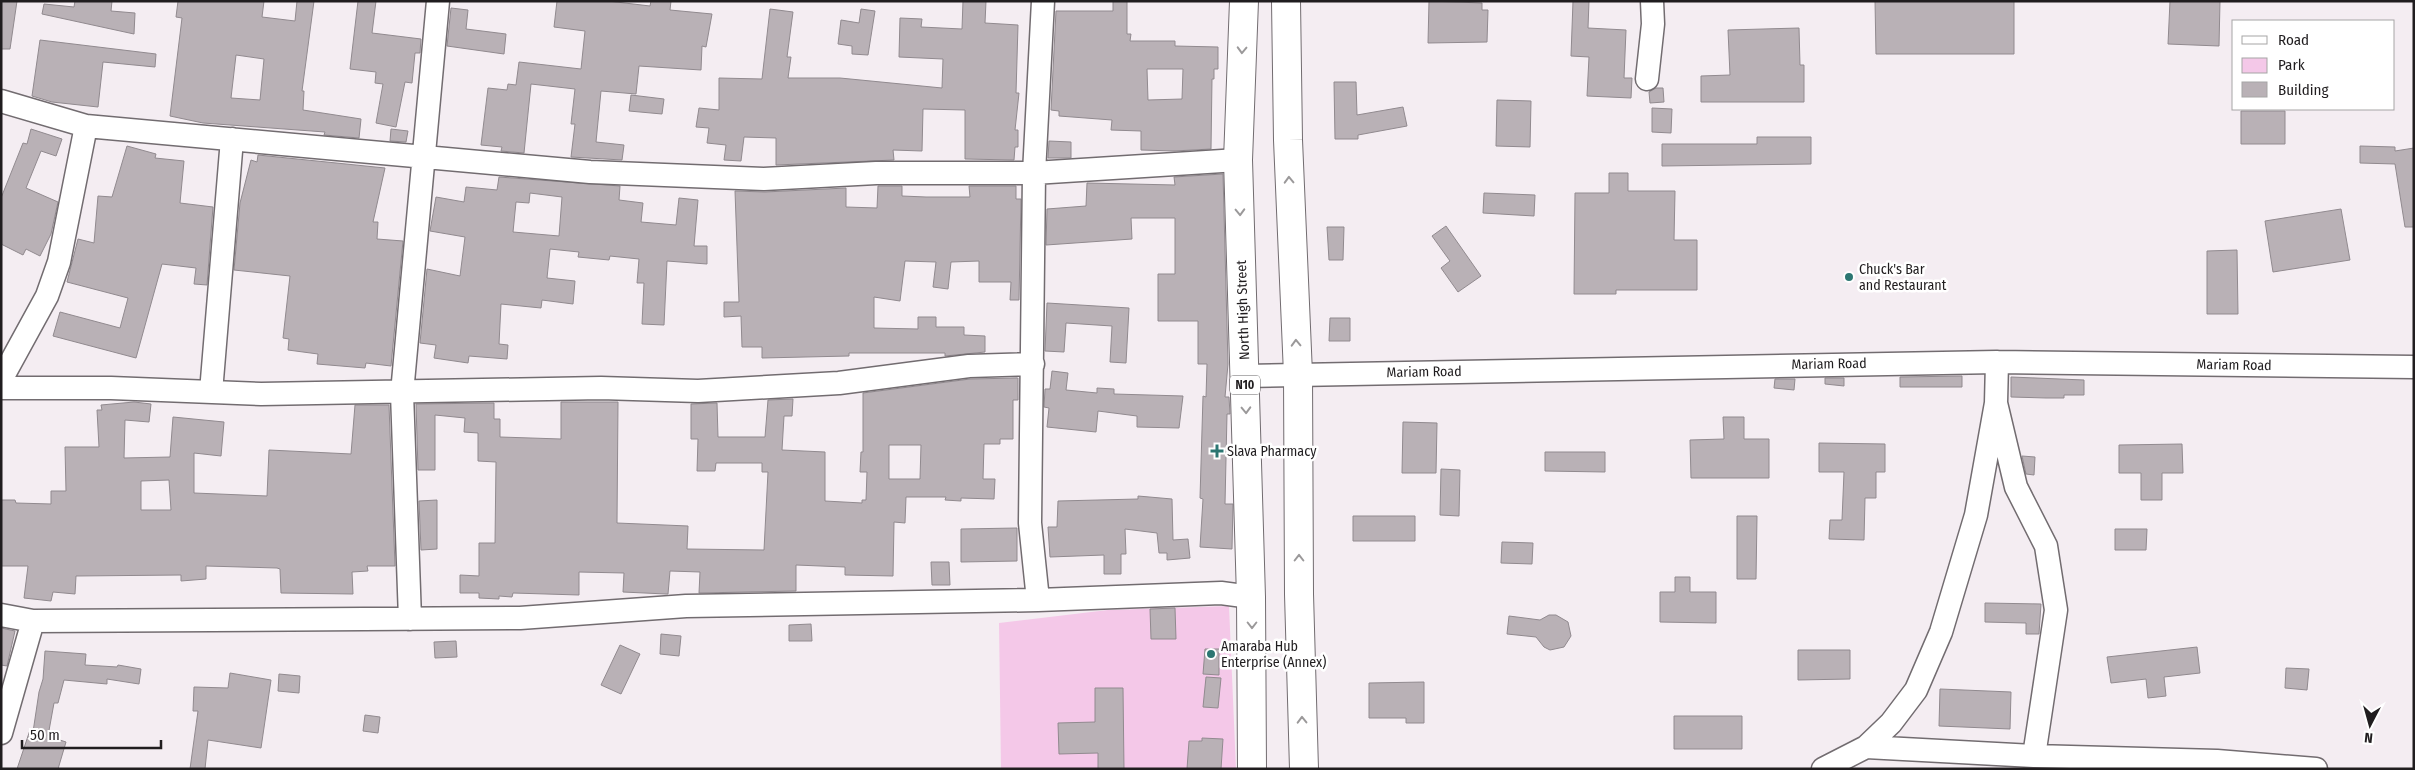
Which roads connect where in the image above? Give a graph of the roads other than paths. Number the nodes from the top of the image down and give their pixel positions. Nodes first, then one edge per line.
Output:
1 (438, 1) edge
2 (1043, 1) edge
3 (1244, 1) edge
4 (1286, 1) edge
5 (1652, 1) edge
6 (1647, 78) dead end
7 (1, 100) edge
8 (86, 126) junction
9 (232, 139) junction
10 (424, 158) junction
11 (1238, 160) junction
12 (1034, 173) junction
13 (1997, 362) junction
14 (1032, 364) junction
15 (2414, 367) edge
16 (1298, 374) junction
17 (1245, 376) junction
18 (1, 380) edge
19 (1, 388) edge
20 (211, 392) junction
21 (402, 393) junction
22 (1996, 403) junction
23 (1251, 597) junction
24 (1038, 600) junction
25 (1, 615) edge
26 (410, 619) junction
27 (33, 621) junction
28 (1, 733) edge
29 (1866, 746) junction
30 (2034, 756) junction
31 (1252, 769) edge
32 (1304, 769) edge
33 (1823, 769) edge
34 (2316, 769) edge

1 - 10 street
2 - 12 street
3 -> 11 highway, North High Street / N10
16 -> 4 highway
5 - 6 street
7 - 8 street
8 - 9 street
8 - 18 street
9 - 10 street
9 - 20 street
10 - 12 street
10 - 21 street
11 - 12 street
11 -> 17 highway, North High Street / N10
12 - 14 street
13 - 15 street, Mariam Road
13 - 16 street, Mariam Road
13 - 22 street
14 - 21 street
14 - 24 street
16 - 17 street, Mariam Road
32 -> 16 highway
17 -> 23 highway, North High Street / N10
19 - 20 street
20 - 21 street
21 - 26 street
22 - 29 street
22 - 30 street
23 - 24 street
23 -> 31 highway, North High Street / N10
24 - 26 street
25 - 27 street
26 - 27 street
27 - 28 street
29 - 30 street
29 - 33 street
30 - 34 street

